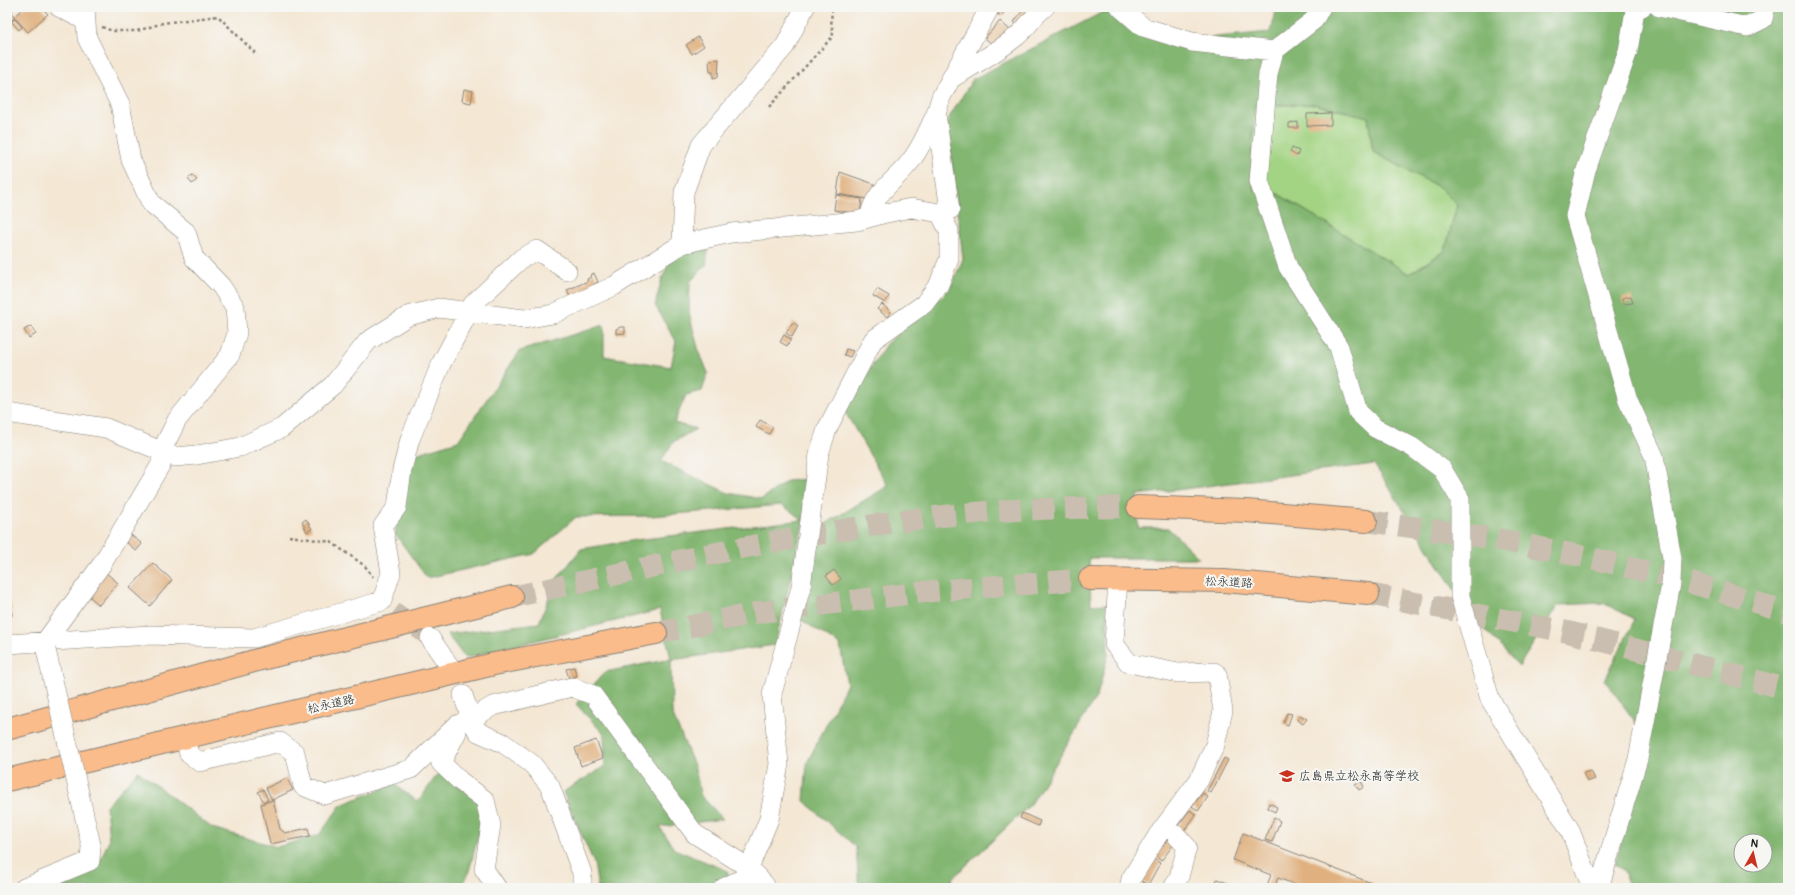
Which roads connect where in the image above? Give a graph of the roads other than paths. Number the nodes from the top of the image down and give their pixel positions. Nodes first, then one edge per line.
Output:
1 (59, 7) edge
2 (804, 7) edge
3 (990, 7) edge
4 (1045, 7) edge
5 (1120, 7) edge
6 (1321, 7) edge
7 (1642, 7) edge
8 (1659, 7) edge
9 (1766, 7) edge
10 (86, 14) edge
11 (1274, 51) junction
12 (951, 79) junction
13 (936, 114) junction
14 (940, 213) junction
15 (870, 217) junction
16 (682, 244) junction
17 (567, 271) dead end
18 (469, 312) junction
19 (7, 413) edge
20 (161, 452) junction
21 (1138, 507) tunnel mouth
22 (1366, 521) tunnel mouth
23 (1090, 579) tunnel mouth
24 (1118, 579) junction
25 (1368, 594) tunnel mouth
26 (512, 597) tunnel mouth
27 (656, 633) tunnel mouth
28 (254, 638) junction
29 (430, 638) tunnel mouth
30 (7, 644) edge
31 (45, 646) junction
32 (262, 659) junction
33 (450, 667) dead end
34 (464, 694) dead end
35 (471, 720) junction
36 (9, 728) edge
37 (185, 739) junction
38 (154, 746) junction
39 (7, 780) edge
40 (7, 793) edge
41 (1176, 835) dead end
42 (749, 868) junction
43 (24, 888) edge
44 (498, 888) edge
45 (582, 888) edge
46 (723, 888) edge
47 (765, 888) edge
48 (1129, 888) edge
49 (1172, 888) edge
50 (1592, 888) edge
51 (1599, 888) edge

1 - 10 street
2 - 16 street
3 - 12 street
4 - 12 street
5 - 11 street
6 - 11 street
7 - 51 street
8 - 9 street
10 - 20 street
11 - 50 street
12 - 13 street
13 - 14 street
13 - 15 street
14 - 15 street
14 - 42 street
15 - 16 street
16 - 18 street
17 - 18 street
18 - 20 street
18 - 28 street
19 - 20 street
20 - 31 street
21 - 22 highway
23 - 24 highway, 松永道路
24 - 25 highway, 松永道路
24 - 48 street
26 - 32 highway
27 - 37 highway, 松永道路
28 - 31 street
28 - 32 street
29 - 33 street
30 - 31 street
31 - 43 street, bridge
32 - 36 highway
34 - 35 street
35 - 37 street
35 - 42 street
35 - 44 street
35 - 45 street
37 - 38 highway, 松永道路
38 - 39 highway, 松永道路
38 - 40 highway
41 - 49 street
42 - 46 street
42 - 47 street

